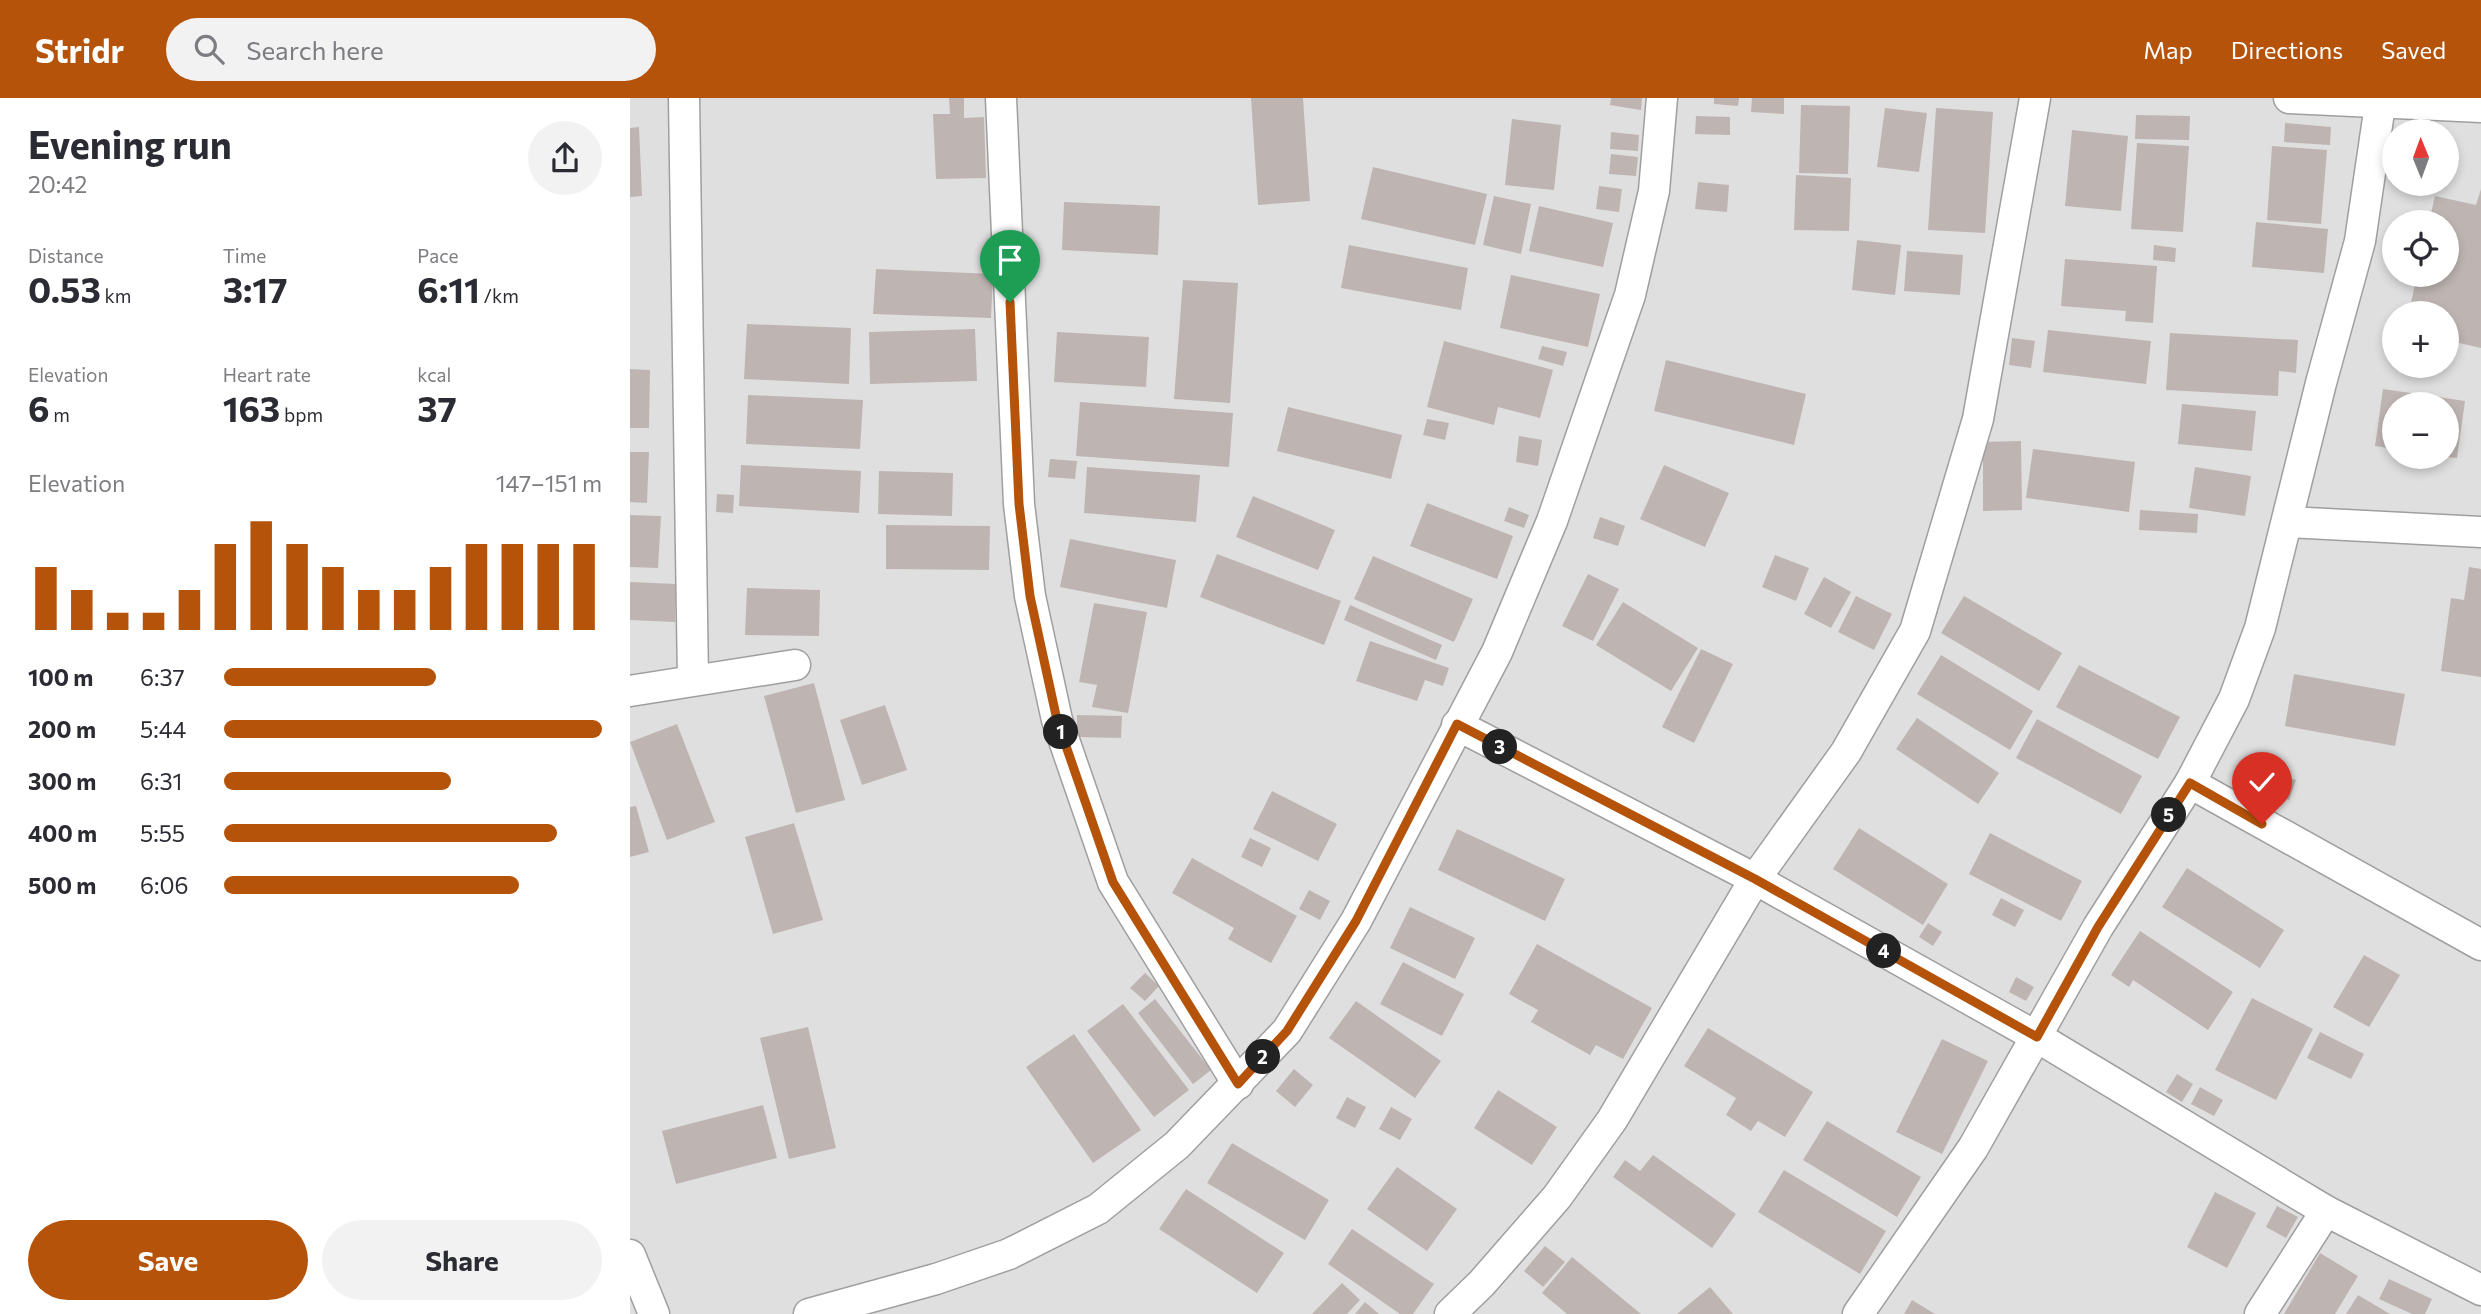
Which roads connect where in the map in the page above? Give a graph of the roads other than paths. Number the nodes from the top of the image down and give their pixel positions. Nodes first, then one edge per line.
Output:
1 (684, 98) edge
2 (1001, 98) edge
3 (1662, 98) edge
4 (2035, 98) edge
5 (2289, 98) edge
6 (2381, 100) edge
7 (2481, 107) edge
8 (2288, 522) junction
9 (2481, 532) edge
10 (794, 666) dead end
11 (693, 680) junction
12 (630, 691) edge
13 (1457, 724) junction
14 (2190, 783) junction
15 (1755, 879) junction
16 (2481, 945) edge
17 (2037, 1037) junction
18 (1238, 1084) junction
19 (2326, 1210) junction
20 (630, 1255) edge
21 (2481, 1290) edge
22 (654, 1314) edge
23 (810, 1314) edge
24 (1450, 1314) edge
25 (1858, 1314) edge
26 (2260, 1314) edge

1 - 11 street
2 - 18 street
3 - 13 street
4 - 15 street
5 - 6 street
6 - 7 street
6 - 8 street
8 - 9 street
8 - 14 street
10 - 11 street
11 - 12 street
13 - 15 street
13 - 18 street
14 - 16 street
14 - 17 street
15 - 17 street
15 - 24 street
17 - 19 street
17 - 25 street
18 - 23 street
19 - 21 street
19 - 26 street
20 - 22 street

